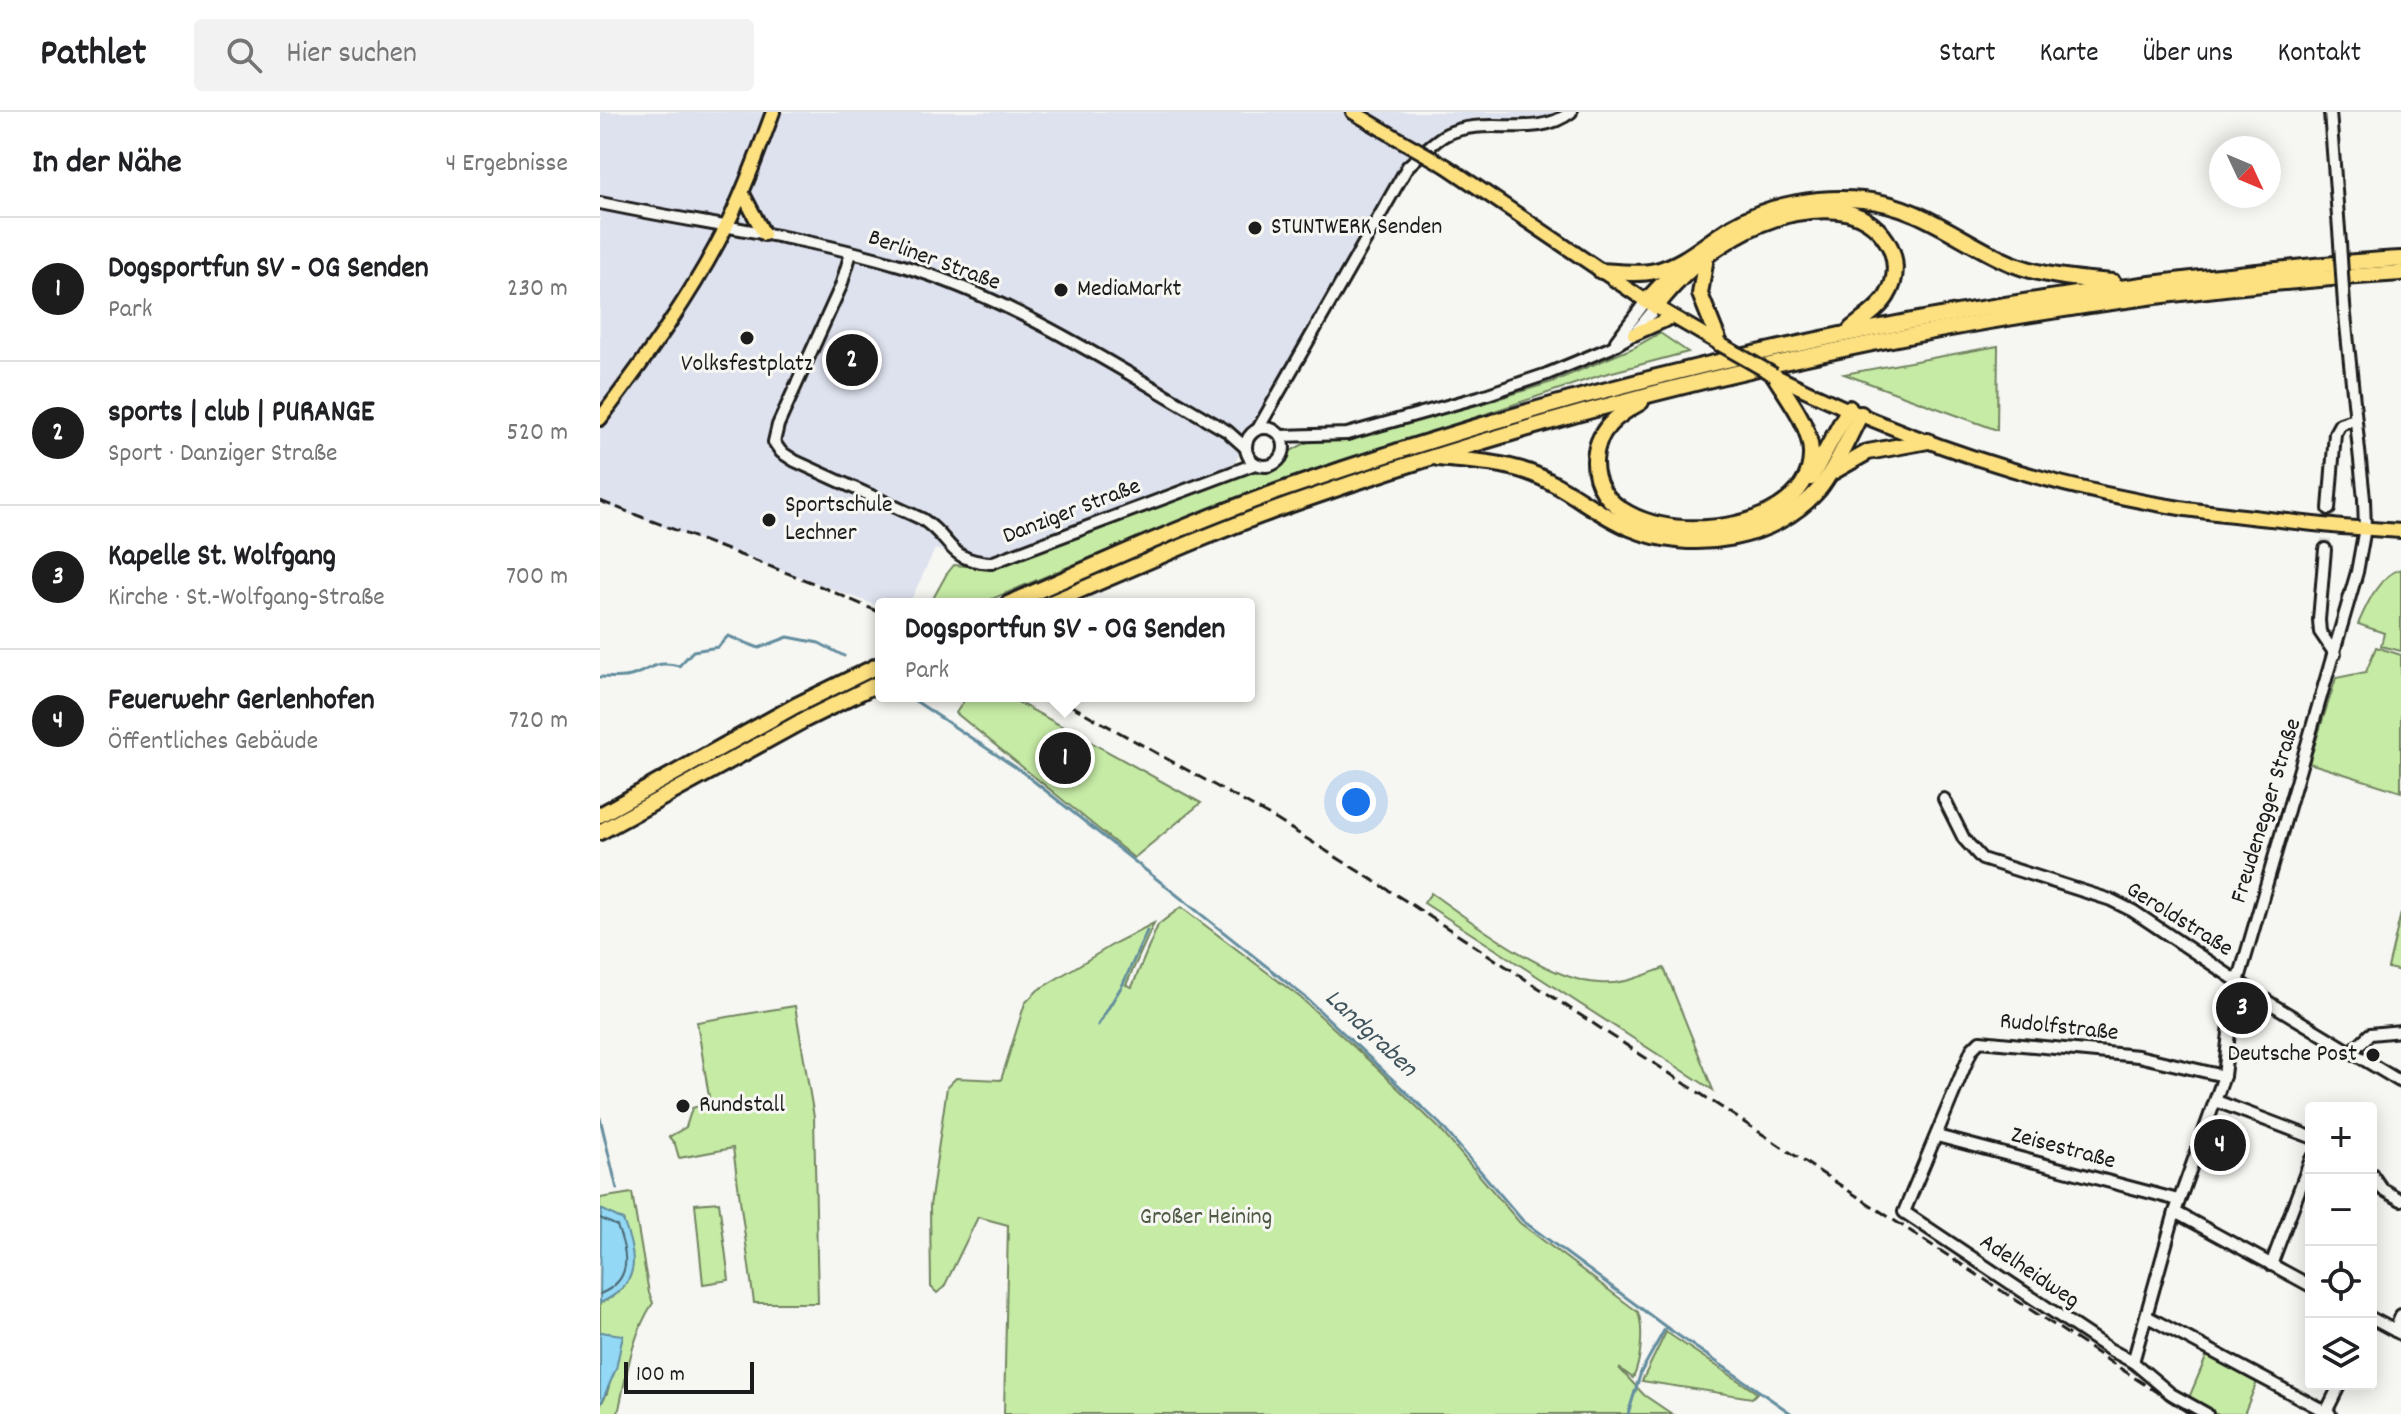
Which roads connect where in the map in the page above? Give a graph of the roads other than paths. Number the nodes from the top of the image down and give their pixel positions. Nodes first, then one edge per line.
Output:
1 (773, 112) edge
2 (1353, 112) edge
3 (1571, 112) edge
4 (2330, 112) edge
5 (742, 192) junction
6 (600, 203) edge
7 (726, 228) junction
8 (764, 234) junction
9 (851, 253) junction
10 (1700, 255) junction
11 (2401, 259) edge
12 (1601, 271) junction
13 (2401, 273) edge
14 (2133, 284) junction
15 (1651, 304) junction
16 (1672, 317) junction
17 (1848, 332) junction
18 (1634, 334) junction
19 (1714, 337) junction
20 (1610, 348) junction
21 (1774, 375) junction
22 (1664, 389) junction
23 (1855, 411) junction
24 (1270, 412) junction
25 (600, 419) edge
26 (2355, 419) junction
27 (1227, 431) junction
28 (1254, 432) junction
29 (1277, 433) junction
30 (1311, 436) junction
31 (1928, 441) junction
32 (1246, 451) junction
33 (1285, 451) junction
34 (1430, 457) junction
35 (1255, 464) junction
36 (1238, 471) junction
37 (1830, 473) junction
38 (1804, 486) junction
39 (2329, 509) tunnel mouth
40 (2365, 528) junction
41 (2401, 531) edge
42 (2325, 549) tunnel mouth
43 (1022, 598) edge
44 (1063, 598) edge
45 (2335, 654) junction
46 (875, 667) edge
47 (875, 685) edge
48 (1944, 799) dead end
49 (600, 815) edge
50 (600, 832) edge
51 (2239, 981) junction
52 (2401, 1031) edge
53 (2351, 1052) junction
54 (2224, 1076) junction
55 (2401, 1082) edge
56 (2216, 1101) junction
57 (2305, 1135) edge
58 (1937, 1136) junction
59 (2305, 1174) edge
60 (2372, 1174) edge
61 (2178, 1200) junction
62 (2401, 1200) edge
63 (1904, 1212) joint
64 (2175, 1212) junction
65 (2271, 1265) junction
66 (2305, 1283) edge
67 (2401, 1315) edge
68 (2146, 1316) junction
69 (2377, 1322) edge
70 (2398, 1333) edge
71 (2133, 1362) junction
72 (2337, 1390) edge
73 (2327, 1413) edge
74 (2207, 1414) edge

1 - 5 main road
2 - 12 main road, bridge
3 - 24 street
4 - 26 street, Freudenegger Straße, bridge
5 - 7 main road
5 - 8 main road
6 - 7 street, Berliner Straße
7 - 8 street, Berliner Straße
7 - 25 main road
8 - 9 street, Berliner Straße
9 - 27 street, Berliner Straße
9 - 36 street, Danziger Straße
10 - 12 highway
10 - 14 highway
10 - 15 highway
10 - 17 highway
10 - 19 highway
11 - 14 highway
12 - 15 main road
13 - 22 highway
14 - 17 highway
15 - 16 main road
15 - 18 street, Danziger Straße
15 - 20 street
16 - 18 main road
16 - 19 main road
17 - 43 highway
18 - 20 street, Danziger Straße
19 - 21 main road, bridge
20 - 30 street, Danziger Straße
21 - 23 main road
21 - 38 highway
22 - 34 highway
22 - 38 highway
23 - 31 main road
23 - 37 highway
23 - 38 highway
24 - 28 street
24 - 29 street
26 - 39 street
26 - 40 street, Freudenegger Straße
27 - 28 street, Berliner Straße
27 - 32 street, Berliner Straße
28 - 29 street, Danziger Straße
28 - 32 street
29 - 30 street, Danziger Straße
29 - 33 street
30 - 33 street, Danziger Straße
31 - 37 highway
31 - 40 main road, bridge
32 - 35 street
32 - 36 street
33 - 35 street, Danziger Straße
34 - 37 highway
34 - 44 highway
35 - 36 street, Danziger Straße
40 - 41 main road
40 - 45 street, Freudenegger Straße
42 - 45 street
45 - 51 street, Freudenegger Straße
46 - 49 highway
47 - 50 highway
48 - 51 street, Geroldstraße
51 - 53 street, Geroldstraße
51 - 54 street, Freudenegger Straße
52 - 53 street
53 - 55 street, Geroldstraße
54 - 56 street, Freudenegger Straße
54 - 58 street, Rudolfstraße
56 - 57 street
56 - 61 street, Freudenegger Straße
58 - 61 street, Zeisestraße
58 - 63 street, Rudolfstraße
59 - 65 street
60 - 62 street
61 - 64 street, Freudenegger Straße
63 - 71 street, Adelheidweg
64 - 65 street
64 - 68 street, Freudenegger Straße
65 - 66 street
67 - 70 street
68 - 71 street, Freudenegger Straße
68 - 73 street
69 - 70 street
71 - 74 street, Adelheidweg
72 - 73 street

